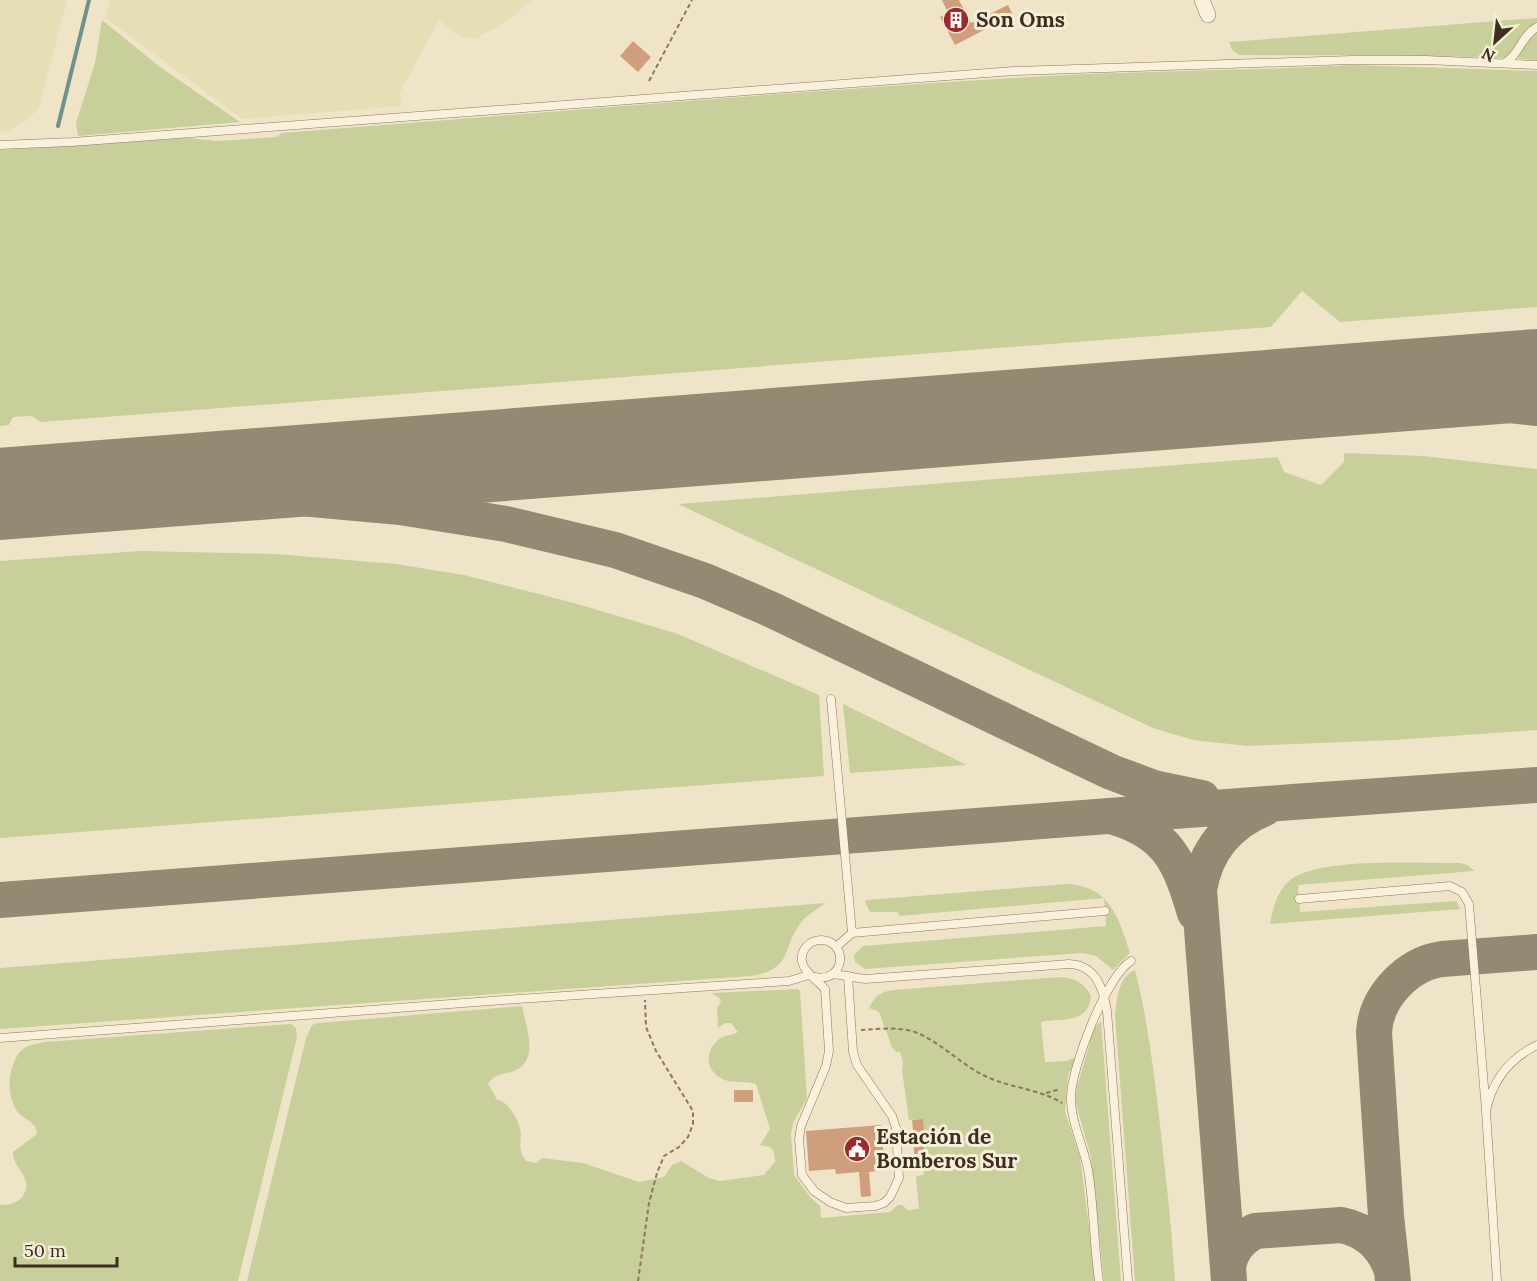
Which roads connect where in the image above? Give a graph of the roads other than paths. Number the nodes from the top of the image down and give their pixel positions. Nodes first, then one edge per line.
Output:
1 (1537, 27) edge
2 (1504, 63) junction
3 (1537, 65) edge
4 (0, 145) edge
5 (831, 699) dead end
6 (1299, 899) dead end
7 (1105, 911) dead end
8 (852, 933) junction
9 (836, 947) junction
10 (1131, 961) dead end
11 (833, 974) junction
12 (812, 976) junction
13 (848, 976) junction
14 (1105, 998) junction
15 (0, 1038) edge
16 (1537, 1046) edge
17 (1486, 1111) junction
18 (1099, 1281) edge
19 (1128, 1281) edge
20 (1497, 1281) edge

1 - 2 lane
2 - 3 lane
2 - 4 lane
5 - 8 lane
6 - 17 lane
7 - 8 lane
8 - 9 lane
9 - 11 lane
9 - 12 lane
10 - 14 lane
11 - 12 lane
11 - 13 lane
12 - 13 lane
12 - 15 lane
13 - 14 lane
14 - 18 lane
14 - 19 lane
16 - 17 lane
17 - 20 lane

